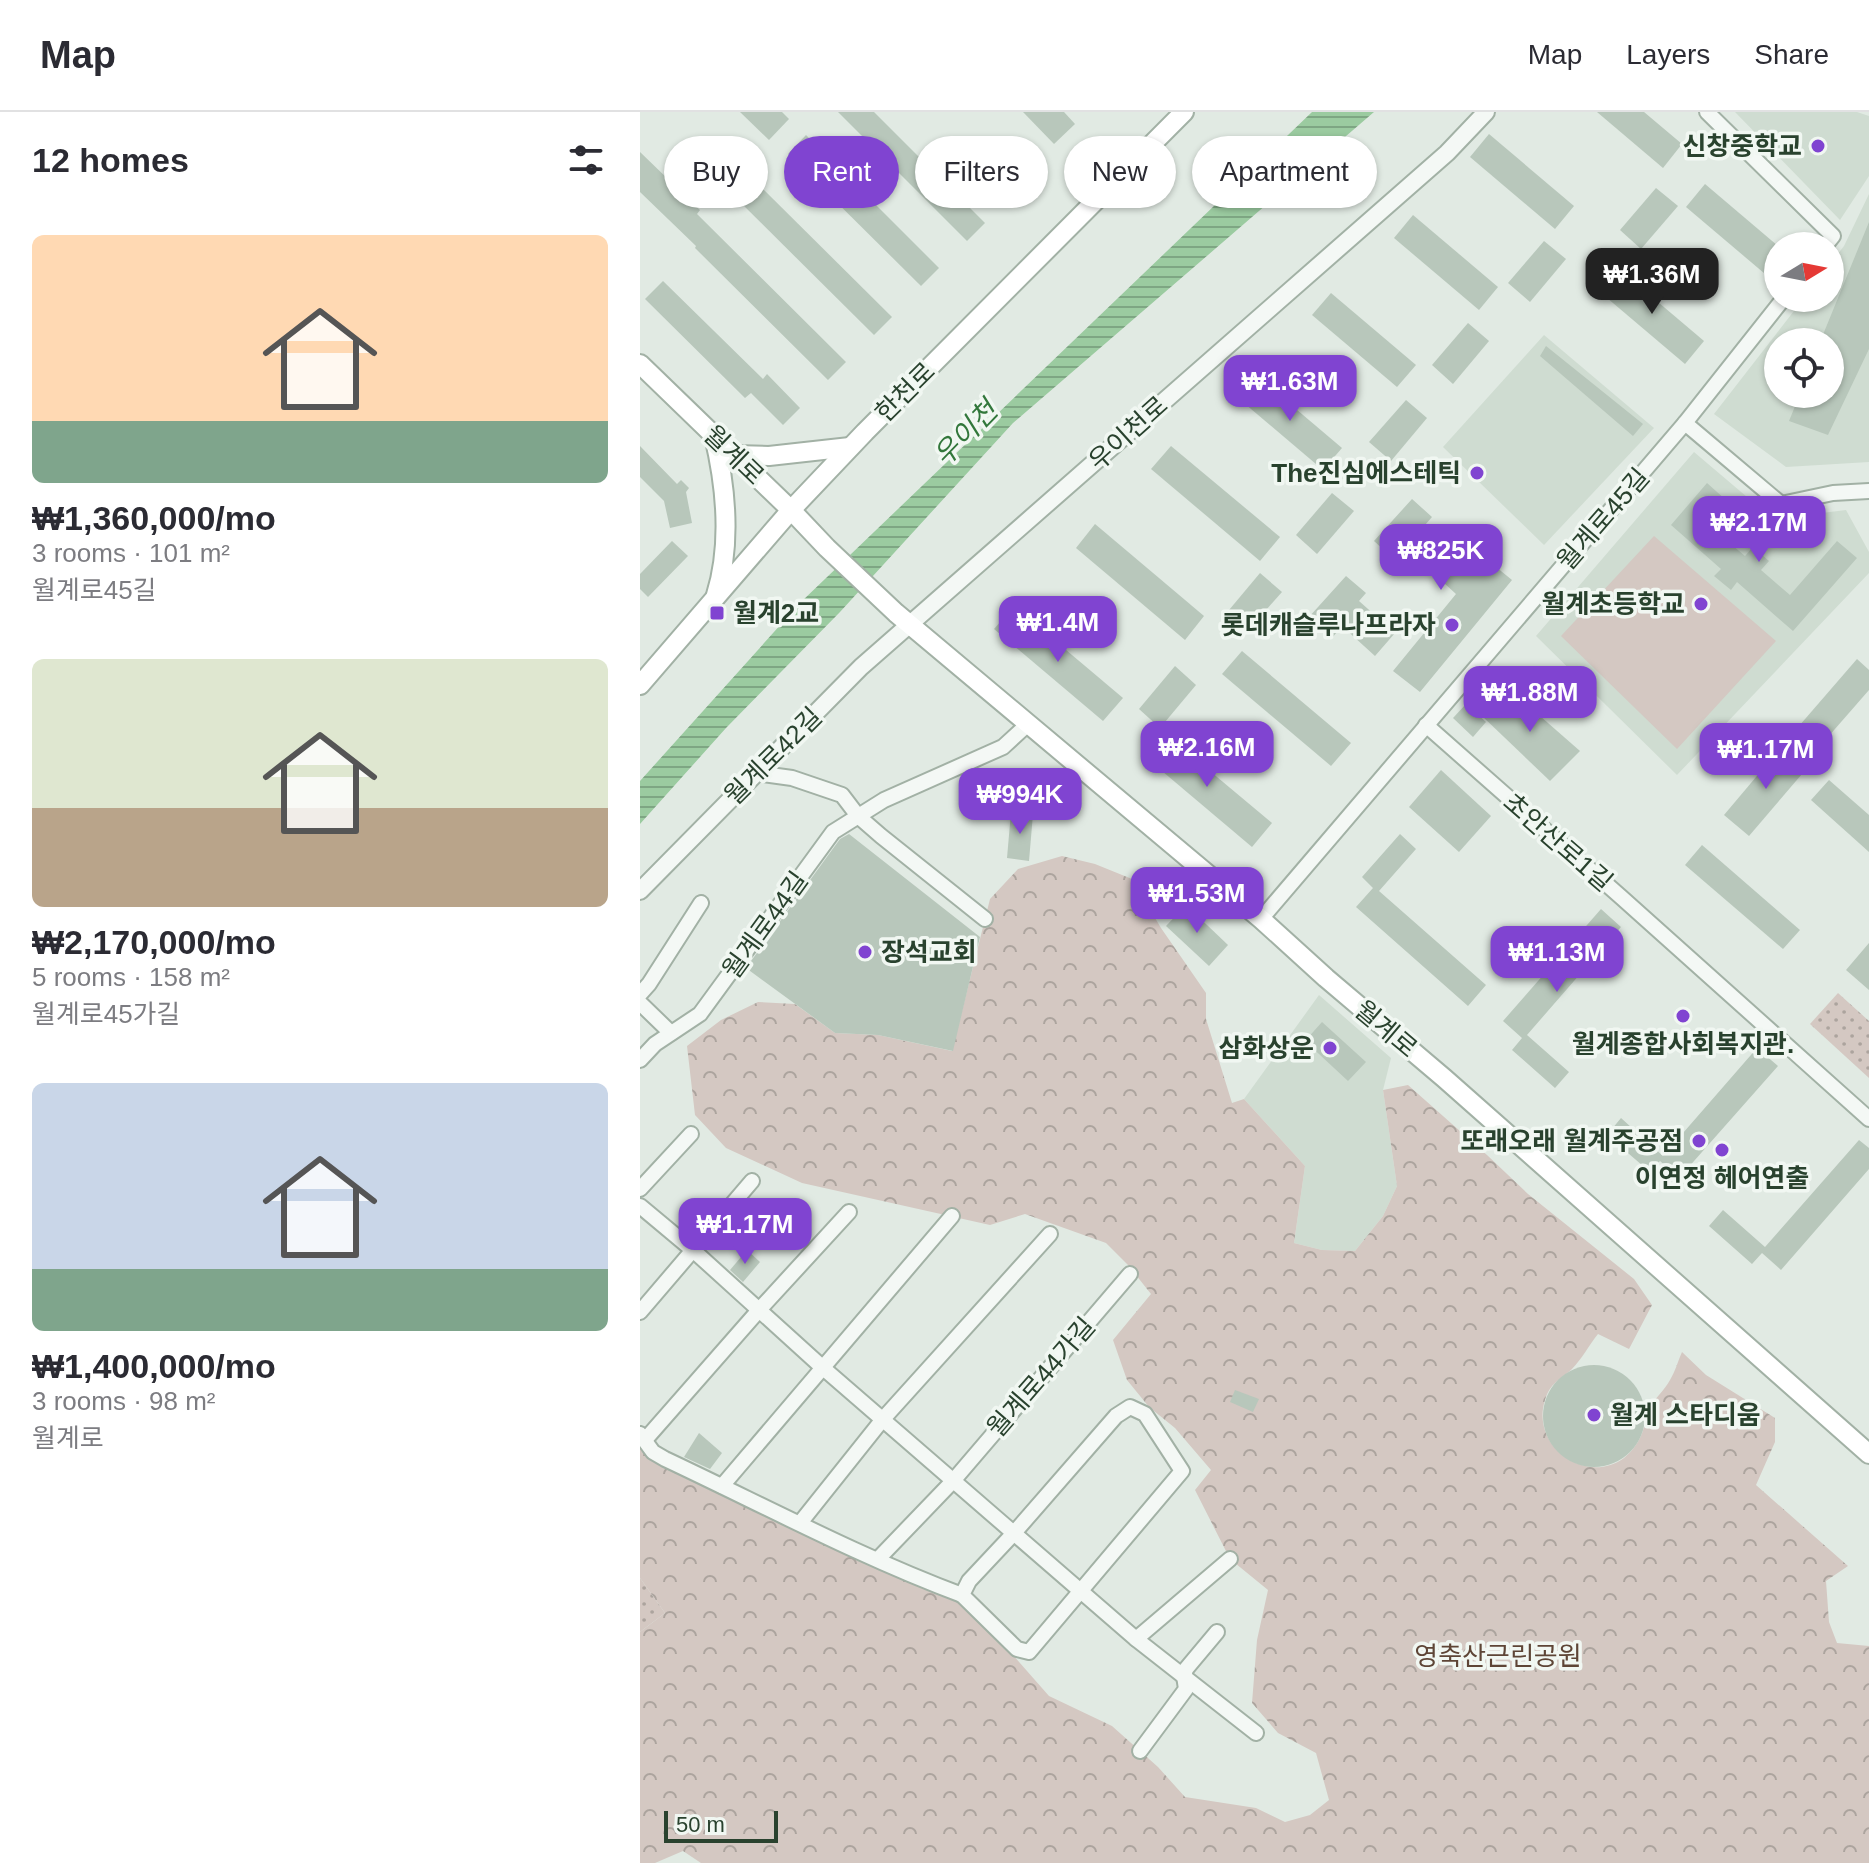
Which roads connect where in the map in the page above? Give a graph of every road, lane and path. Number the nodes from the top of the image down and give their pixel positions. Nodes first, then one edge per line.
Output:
1 (1184, 112) edge
2 (1486, 112) edge
3 (1707, 112) edge
4 (1829, 232) edge
5 (1773, 312) edge
6 (640, 364) edge
7 (1685, 423) junction
8 (714, 436) junction
9 (850, 447) junction
10 (734, 455) junction
11 (1869, 491) edge
12 (791, 510) junction
13 (715, 598) junction
14 (903, 619) junction
15 (640, 685) edge
16 (1028, 724) junction
17 (1426, 725) junction
18 (756, 773) junction
19 (858, 816) junction
20 (640, 891) edge
21 (701, 903) dead end
22 (985, 919) dead end
23 (1261, 919) junction
24 (640, 994) edge
25 (640, 1003) edge
26 (671, 1033) junction
27 (640, 1060) edge
28 (1869, 1119) edge
29 (691, 1134) dead end
30 (752, 1181) dead end
31 (640, 1189) edge
32 (640, 1206) edge
33 (849, 1212) dead end
34 (952, 1216) dead end
35 (1050, 1234) dead end
36 (694, 1251) junction
37 (1130, 1274) dead end
38 (759, 1310) junction
39 (640, 1312) edge
40 (822, 1367) junction
41 (883, 1419) junction
42 (642, 1437) edge
43 (1869, 1454) edge
44 (953, 1481) junction
45 (722, 1486) junction
46 (800, 1523) junction
47 (1014, 1533) junction
48 (878, 1559) junction
49 (1230, 1559) dead end
50 (1081, 1591) junction
51 (962, 1595) junction
52 (1217, 1632) dead end
53 (1136, 1639) junction
54 (1184, 1676) junction
55 (1256, 1733) dead end
56 (1140, 1751) dead end

1 - 9 main road, 한천로
2 - 14 street, 우이천로
3 - 4 street
5 - 7 street, 월계로45길
6 - 8 main road, 월계로
7 - 11 street
7 - 17 street, 월계로45길
8 - 10 main road, 월계로
8 - 13 main road
9 - 10 main road
9 - 12 main road, 한천로
10 - 12 main road, 월계로
12 - 13 main road, 한천로
12 - 14 main road, 월계로
13 - 15 main road, 한천로
14 - 16 main road, 월계로
14 - 18 street, 월계로42길
16 - 19 street, 월계로44길
16 - 23 main road, 월계로
17 - 23 street, 월계로45길
17 - 28 street, 초안산로1길
18 - 19 street
18 - 20 street, 월계로42길
19 - 22 street
19 - 26 street, 월계로44길
21 - 24 street
23 - 43 main road, 월계로
25 - 26 street
26 - 27 street, 월계로44길
29 - 31 street
30 - 36 street
32 - 36 street
33 - 38 street
34 - 40 street
35 - 41 street
36 - 38 street
36 - 39 street
37 - 44 street, 월계로44가길
38 - 40 street
38 - 42 street
40 - 41 street
40 - 45 street
41 - 44 street
41 - 46 street
42 - 45 street
44 - 47 street
44 - 48 street, 월계로44가길
45 - 46 street
46 - 48 street
47 - 50 street
47 - 50 street
47 - 51 street
48 - 51 street
49 - 53 street
50 - 51 street
50 - 53 street
52 - 54 street
53 - 54 street
54 - 55 street
54 - 56 street

